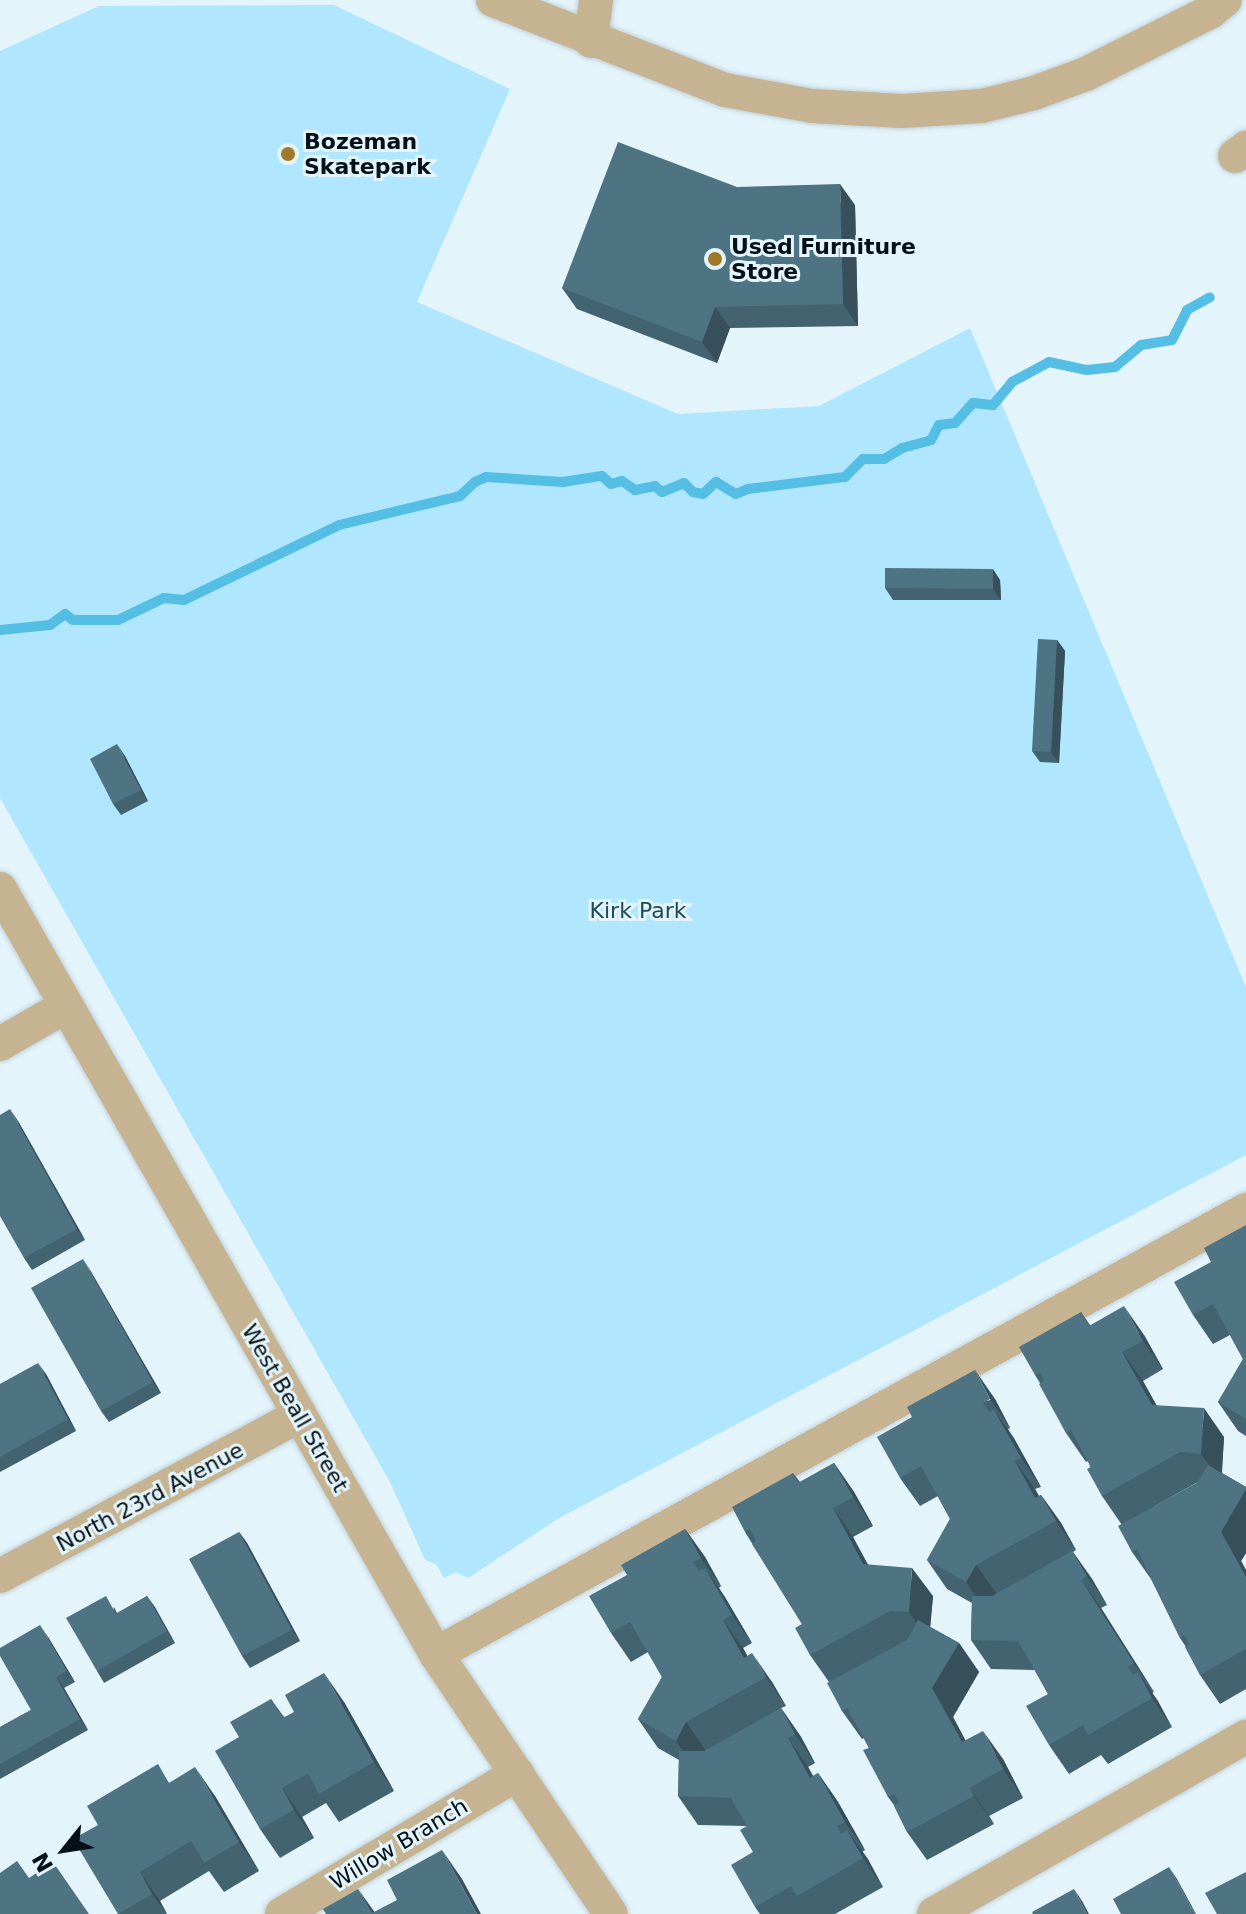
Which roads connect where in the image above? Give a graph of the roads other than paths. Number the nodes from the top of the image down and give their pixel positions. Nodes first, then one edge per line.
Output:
1 (493, 0) edge
2 (596, 0) edge
3 (1225, 0) edge
4 (591, 41) junction
5 (0, 889) edge
6 (66, 1006) junction
7 (0, 1044) edge
8 (1246, 1210) edge
9 (299, 1416) junction
10 (0, 1576) edge
11 (436, 1654) junction
12 (1246, 1737) edge
13 (517, 1774) junction
14 (282, 1914) edge
15 (611, 1914) edge
16 (934, 1914) edge

1 - 4 street
2 - 4 street
3 - 4 street
5 - 6 street, West Beall Street
6 - 7 street
6 - 9 street, West Beall Street
8 - 11 street
9 - 10 street, North 23rd Avenue
9 - 11 street, West Beall Street
11 - 13 street, West Beall Street
12 - 16 street
13 - 14 street, Willow Branch
13 - 15 street, West Beall Street

